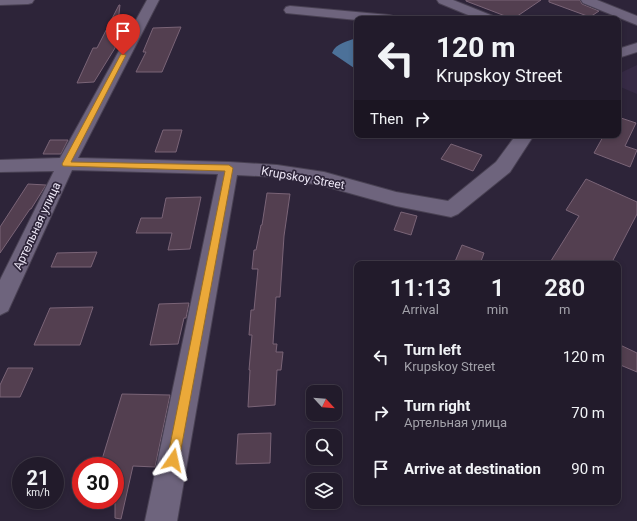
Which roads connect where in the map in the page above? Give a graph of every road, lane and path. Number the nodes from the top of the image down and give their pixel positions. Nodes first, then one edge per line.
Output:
1 (28, 0) edge
2 (137, 0) edge
3 (152, 0) edge
4 (443, 0) edge
5 (588, 0) edge
6 (0, 1) edge
7 (290, 10) dead end
8 (356, 16) edge
9 (482, 16) edge
10 (637, 21) edge
11 (637, 47) edge
12 (621, 53) edge
13 (523, 138) edge
14 (66, 164) junction
15 (0, 166) edge
16 (229, 168) junction
17 (0, 304) edge
18 (161, 521) edge

1 - 6 street
2 - 3 street
3 - 14 street, Артельная улица
4 - 9 street
5 - 10 street
7 - 8 street
11 - 12 street
13 - 16 street, Krupskoy Street
14 - 15 street, Krupskoy Street
14 - 16 street, Krupskoy Street
14 - 17 street, Артельная улица
16 - 18 street

